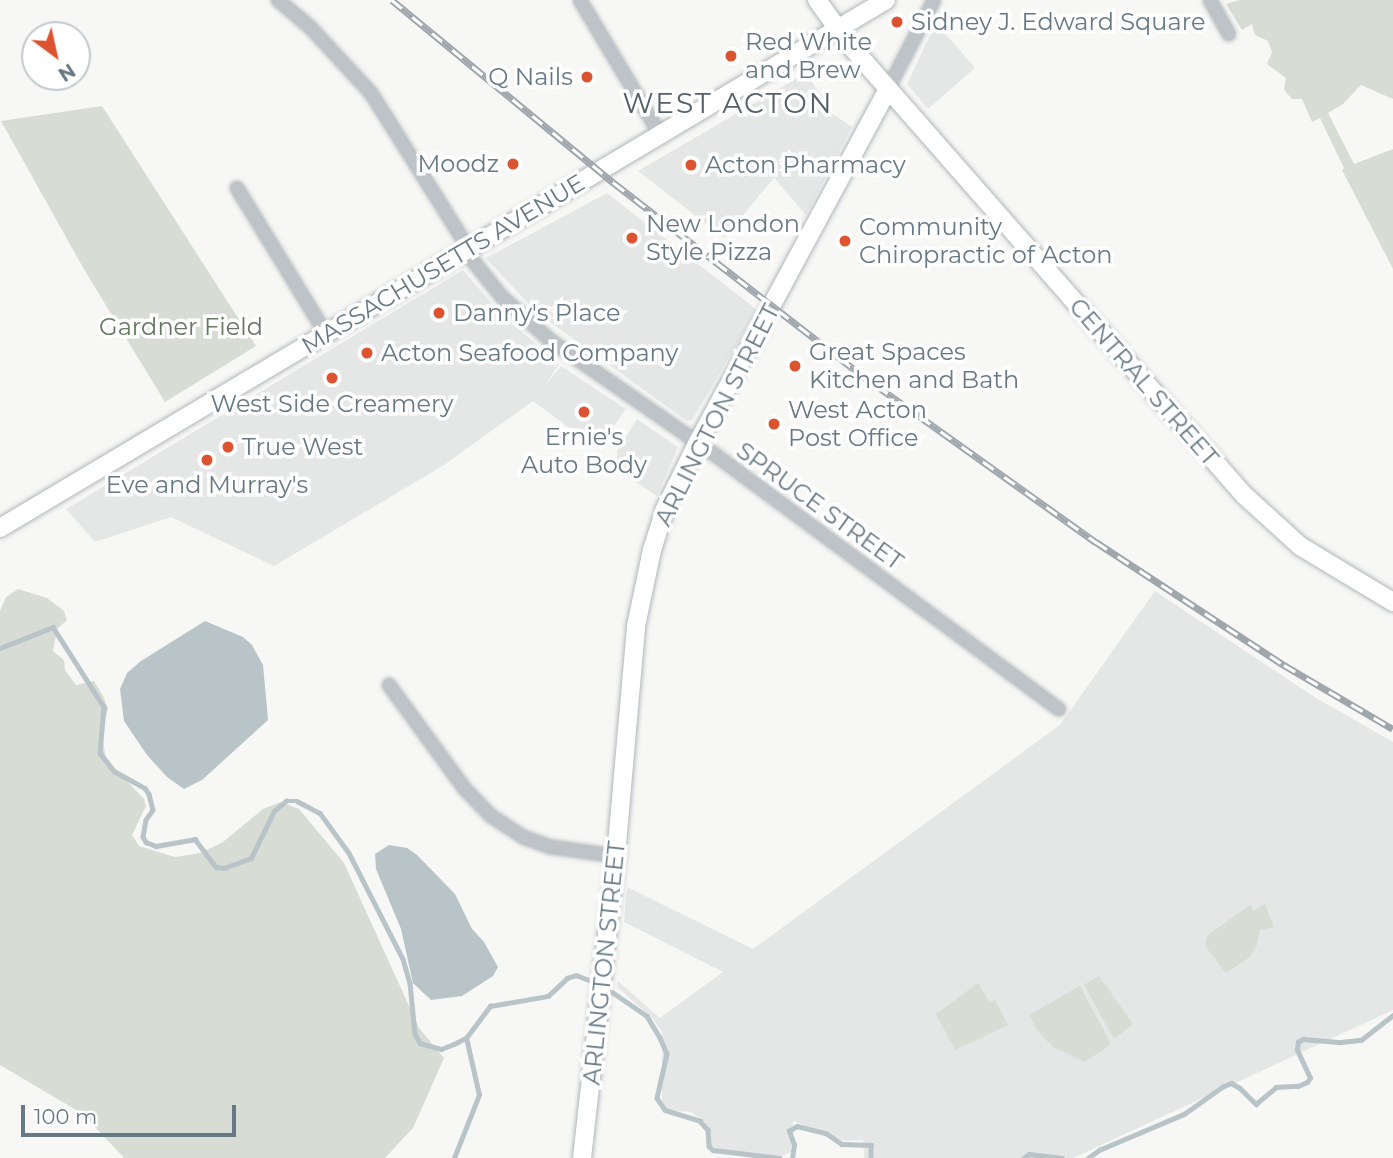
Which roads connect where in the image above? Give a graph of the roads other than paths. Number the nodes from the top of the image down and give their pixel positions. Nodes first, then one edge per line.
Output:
1 (278, 0) edge
2 (580, 0) edge
3 (817, 0) edge
4 (886, 0) edge
5 (934, 0) edge
6 (1210, 0) edge
7 (837, 29) junction
8 (1229, 34) dead end
9 (888, 89) junction
10 (660, 134) junction
11 (237, 188) dead end
12 (467, 250) junction
13 (326, 334) junction
14 (698, 442) junction
15 (0, 528) edge
16 (1393, 602) edge
17 (389, 685) dead end
18 (1059, 709) dead end
19 (616, 856) junction
20 (582, 1158) edge

1 - 12 street, SPRUCE STREET
2 - 10 street
3 - 7 street, CENTRAL STREET
4 - 7 street, MASSACHUSETTS AVENUE
5 - 9 street, ARLINGTON STREET
6 - 8 street
7 - 9 street, CENTRAL STREET
7 - 10 street, MASSACHUSETTS AVENUE
9 - 14 street, ARLINGTON STREET
9 - 16 street, CENTRAL STREET
10 - 12 street, MASSACHUSETTS AVENUE
11 - 13 street
12 - 13 street, MASSACHUSETTS AVENUE
12 - 14 street, SPRUCE STREET
13 - 15 street, MASSACHUSETTS AVENUE
14 - 18 street, SPRUCE STREET
14 - 19 street, ARLINGTON STREET
17 - 19 street
19 - 20 street, ARLINGTON STREET

